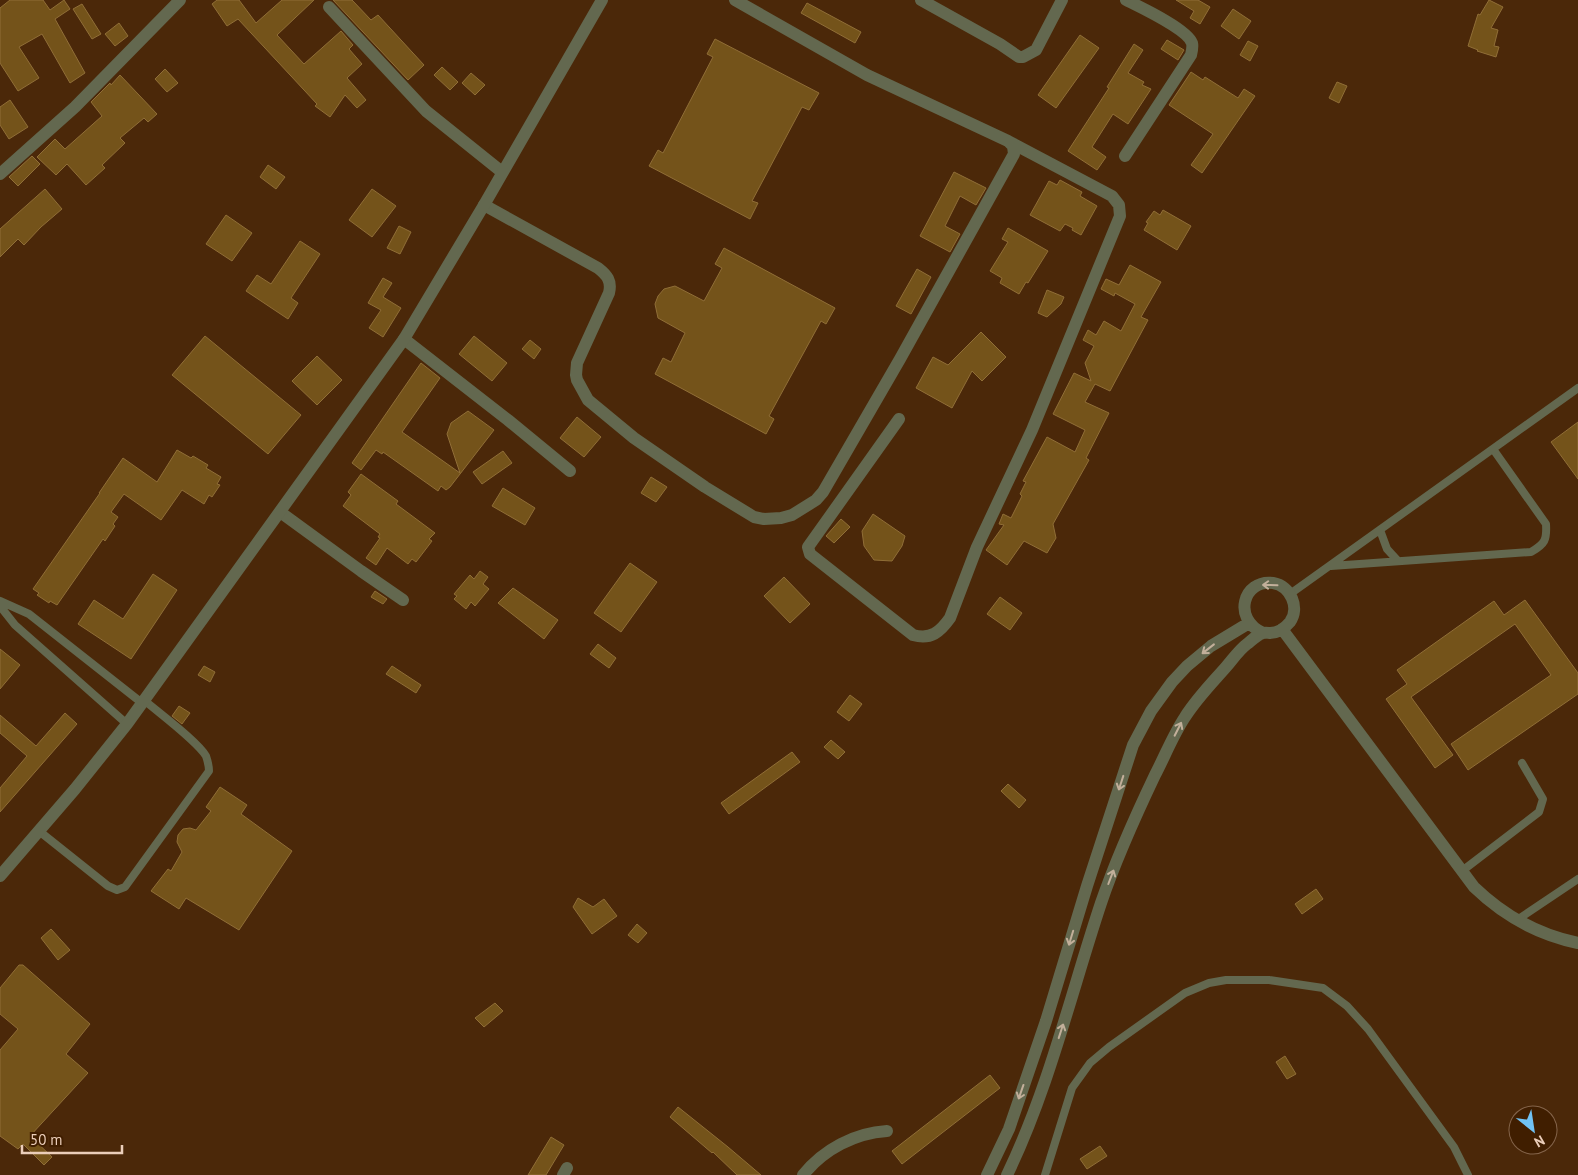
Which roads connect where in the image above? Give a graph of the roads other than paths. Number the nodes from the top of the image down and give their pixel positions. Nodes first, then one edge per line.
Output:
1 (180, 0) edge
2 (602, 0) edge
3 (735, 0) edge
4 (921, 0) edge
5 (1062, 0) edge
6 (1126, 0) edge
7 (329, 7) dead end
8 (1008, 141) junction
9 (1125, 156) dead end
10 (502, 172) junction
11 (0, 174) edge
12 (484, 205) junction
13 (404, 338) junction
14 (1578, 388) edge
15 (899, 419) dead end
16 (1493, 449) junction
17 (570, 471) dead end
18 (280, 512) junction
19 (1380, 530) junction
20 (1398, 561) junction
21 (1329, 566) junction
22 (1290, 594) junction
23 (403, 600) dead end
24 (0, 601) edge
25 (0, 606) edge
26 (1249, 623) junction
27 (1282, 629) junction
28 (1263, 633) junction
29 (143, 701) junction
30 (127, 724) junction
31 (1522, 763) dead end
32 (39, 831) junction
33 (1462, 871) junction
34 (0, 876) edge
35 (1578, 879) edge
36 (1517, 920) junction
37 (1578, 943) edge
38 (887, 1131) dead end
39 (803, 1175) edge
40 (987, 1175) edge
41 (1007, 1175) edge
42 (1045, 1175) edge
43 (1468, 1175) edge

1 - 11 street
2 - 10 street
3 - 8 street
4 - 5 street
6 - 9 street
7 - 10 street
8 - 12 street
8 - 15 street
10 - 12 street
12 - 13 street
13 - 17 street
13 - 18 street
14 - 16 lane
16 - 19 lane
16 - 20 lane
18 - 23 street
18 - 29 street
19 - 20 lane
19 - 21 lane
20 - 21 lane
21 - 22 lane
22 -> 26 street
22 - 27 street
24 - 29 lane
25 - 30 lane
26 - 28 street
26 -> 40 street
27 - 28 street
27 - 33 street
41 -> 28 street
29 - 30 street
29 - 32 lane
30 - 32 street
31 - 33 lane
32 - 34 street
33 - 36 street
35 - 36 lane
36 - 37 street
38 - 39 street
42 - 43 lane

